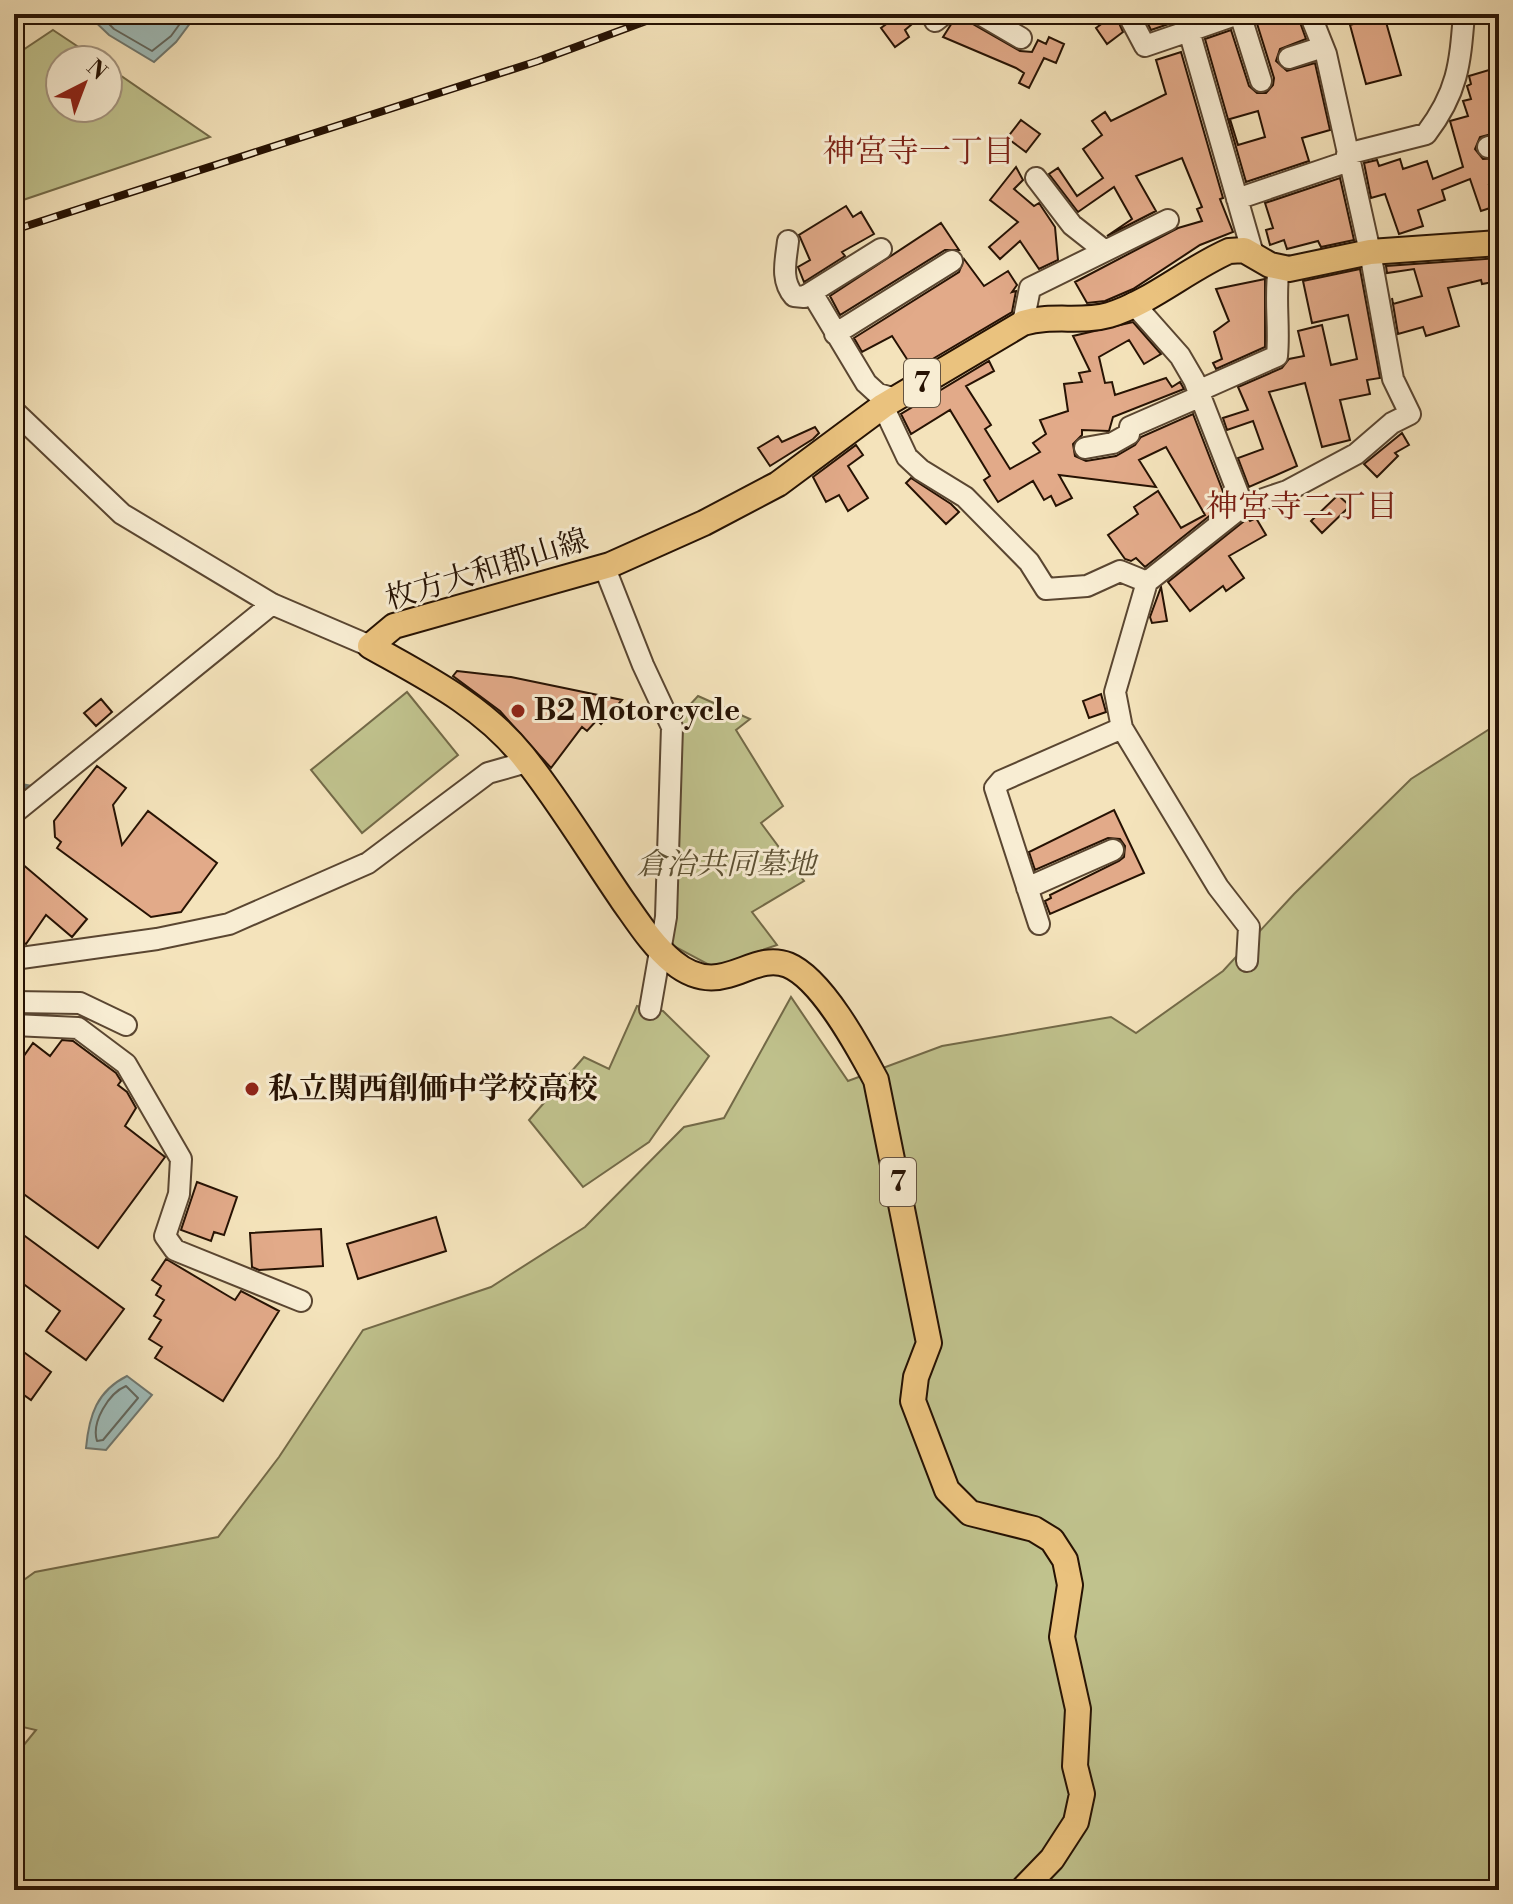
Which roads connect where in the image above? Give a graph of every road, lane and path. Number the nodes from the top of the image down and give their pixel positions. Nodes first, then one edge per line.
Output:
1 (980, 14) edge
2 (1128, 14) edge
3 (1239, 14) edge
4 (1310, 14) edge
5 (1464, 14) edge
6 (1191, 25) edge
7 (1021, 38) dead end
8 (1323, 47) junction
9 (1289, 58) dead end
10 (1261, 81) dead end
11 (1348, 158) junction
12 (1036, 178) dead end
13 (1237, 199) junction
14 (1168, 220) dead end
15 (788, 241) dead end
16 (1499, 243) edge
17 (881, 249) dead end
18 (1105, 251) junction
19 (1370, 252) junction
20 (1253, 254) junction
21 (952, 261) dead end
22 (1279, 267) junction
23 (812, 293) junction
24 (1133, 303) junction
25 (1023, 323) junction
26 (835, 334) junction
27 (1200, 394) junction
28 (890, 402) junction
29 (14, 411) edge
30 (1085, 448) dead end
31 (1243, 506) junction
32 (604, 566) junction
33 (1147, 582) junction
34 (272, 604) junction
35 (370, 646) junction
36 (1122, 728) junction
37 (527, 762) junction
38 (14, 813) edge
39 (1113, 850) dead end
40 (1027, 888) junction
41 (1039, 924) dead end
42 (661, 949) junction
43 (14, 959) edge
44 (1247, 961) dead end
45 (14, 1002) edge
46 (650, 1009) dead end
47 (14, 1025) edge
48 (126, 1025) dead end
49 (301, 1301) dead end
50 (1022, 1890) edge

1 - 7 street
2 - 6 street
3 - 6 street
3 - 10 street
4 - 8 street
5 - 11 street
6 - 13 street
8 - 9 street
8 - 11 street
11 - 13 street
11 - 19 street
12 - 18 street
13 - 20 street
14 - 18 street
15 - 23 street
16 - 19 main road
17 - 23 street
18 - 25 street
19 - 22 main road
19 - 31 street
20 - 22 main road
20 - 24 main road, 枚方大和郡山線 / 7
21 - 26 street
22 - 27 street
23 - 26 street
24 - 25 main road, 枚方大和郡山線 / 7
24 - 27 street
25 - 28 main road, 枚方大和郡山線 / 7
26 - 28 street
27 - 30 street
27 - 31 street
28 - 32 main road, 枚方大和郡山線 / 7
28 - 33 street
29 - 34 street
31 - 33 street
32 - 35 main road, 枚方大和郡山線 / 7
32 - 42 street
33 - 36 street
34 - 35 street
34 - 38 street
35 - 37 main road, 枚方大和郡山線 / 7
36 - 40 street
36 - 44 street
37 - 42 main road, 枚方大和郡山線 / 7
37 - 43 street
39 - 40 street
40 - 41 street
42 - 46 street
42 - 50 main road, 枚方大和郡山線 / 7
45 - 48 street
47 - 49 street

